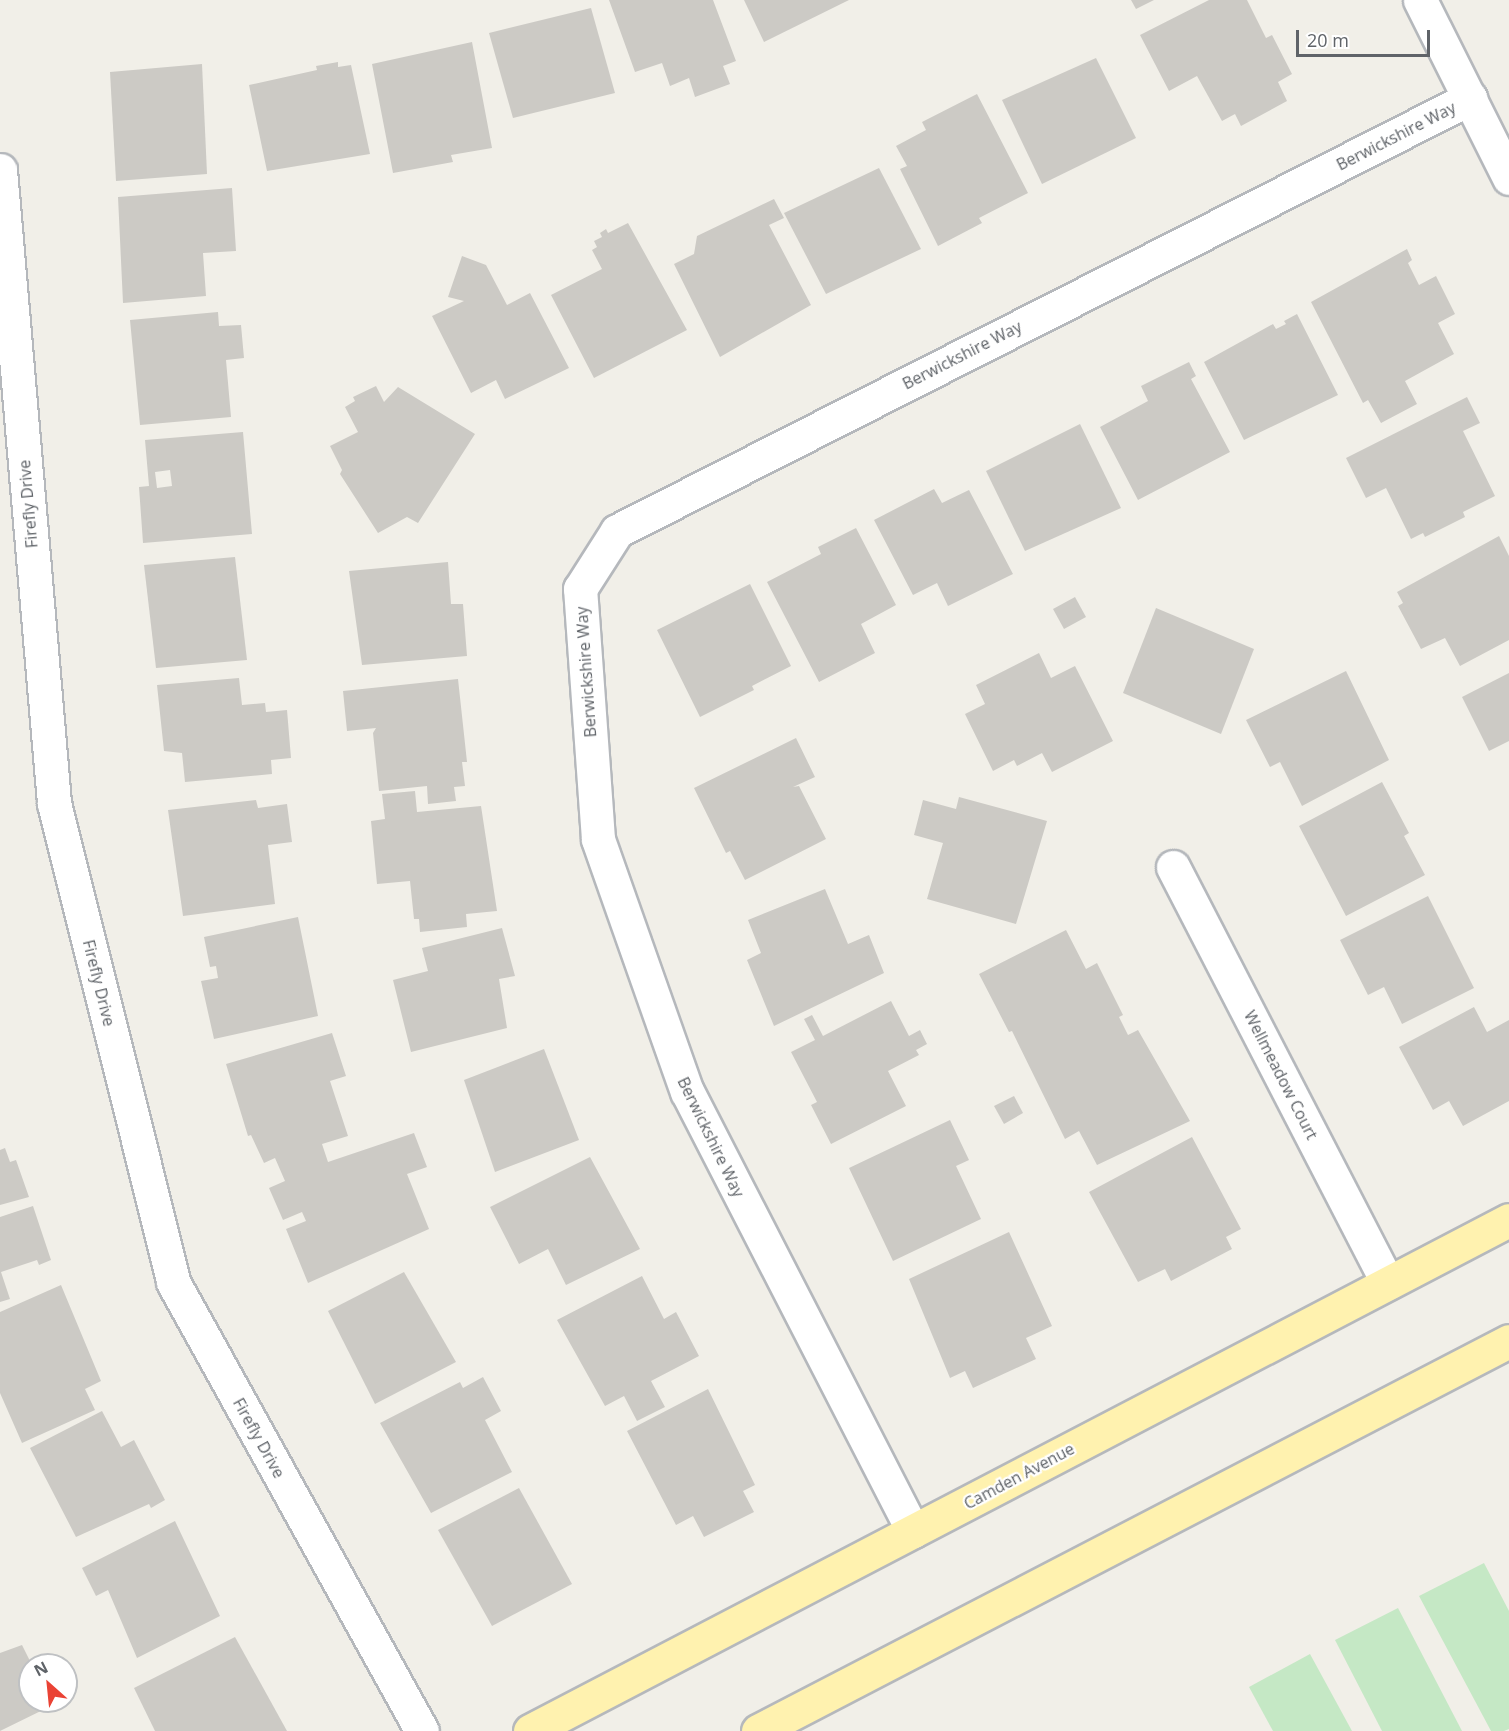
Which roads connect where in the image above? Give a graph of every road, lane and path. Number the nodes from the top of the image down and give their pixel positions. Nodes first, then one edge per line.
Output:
1 (1420, 0) edge
2 (1470, 98) junction
3 (0, 170) edge
4 (1509, 178) edge
5 (1173, 867) dead end
6 (1509, 1220) edge
7 (1388, 1283) junction
8 (1509, 1341) edge
9 (913, 1531) junction
10 (422, 1731) edge
11 (530, 1731) edge
12 (758, 1731) edge

1 - 2 street
2 - 4 street
2 - 9 street, Berwickshire Way
3 - 10 street, Firefly Drive
5 - 7 street, Wellmeadow Court
6 - 7 main road, Camden Avenue
7 - 9 main road, Camden Avenue
8 - 12 main road
9 - 11 main road, Camden Avenue

